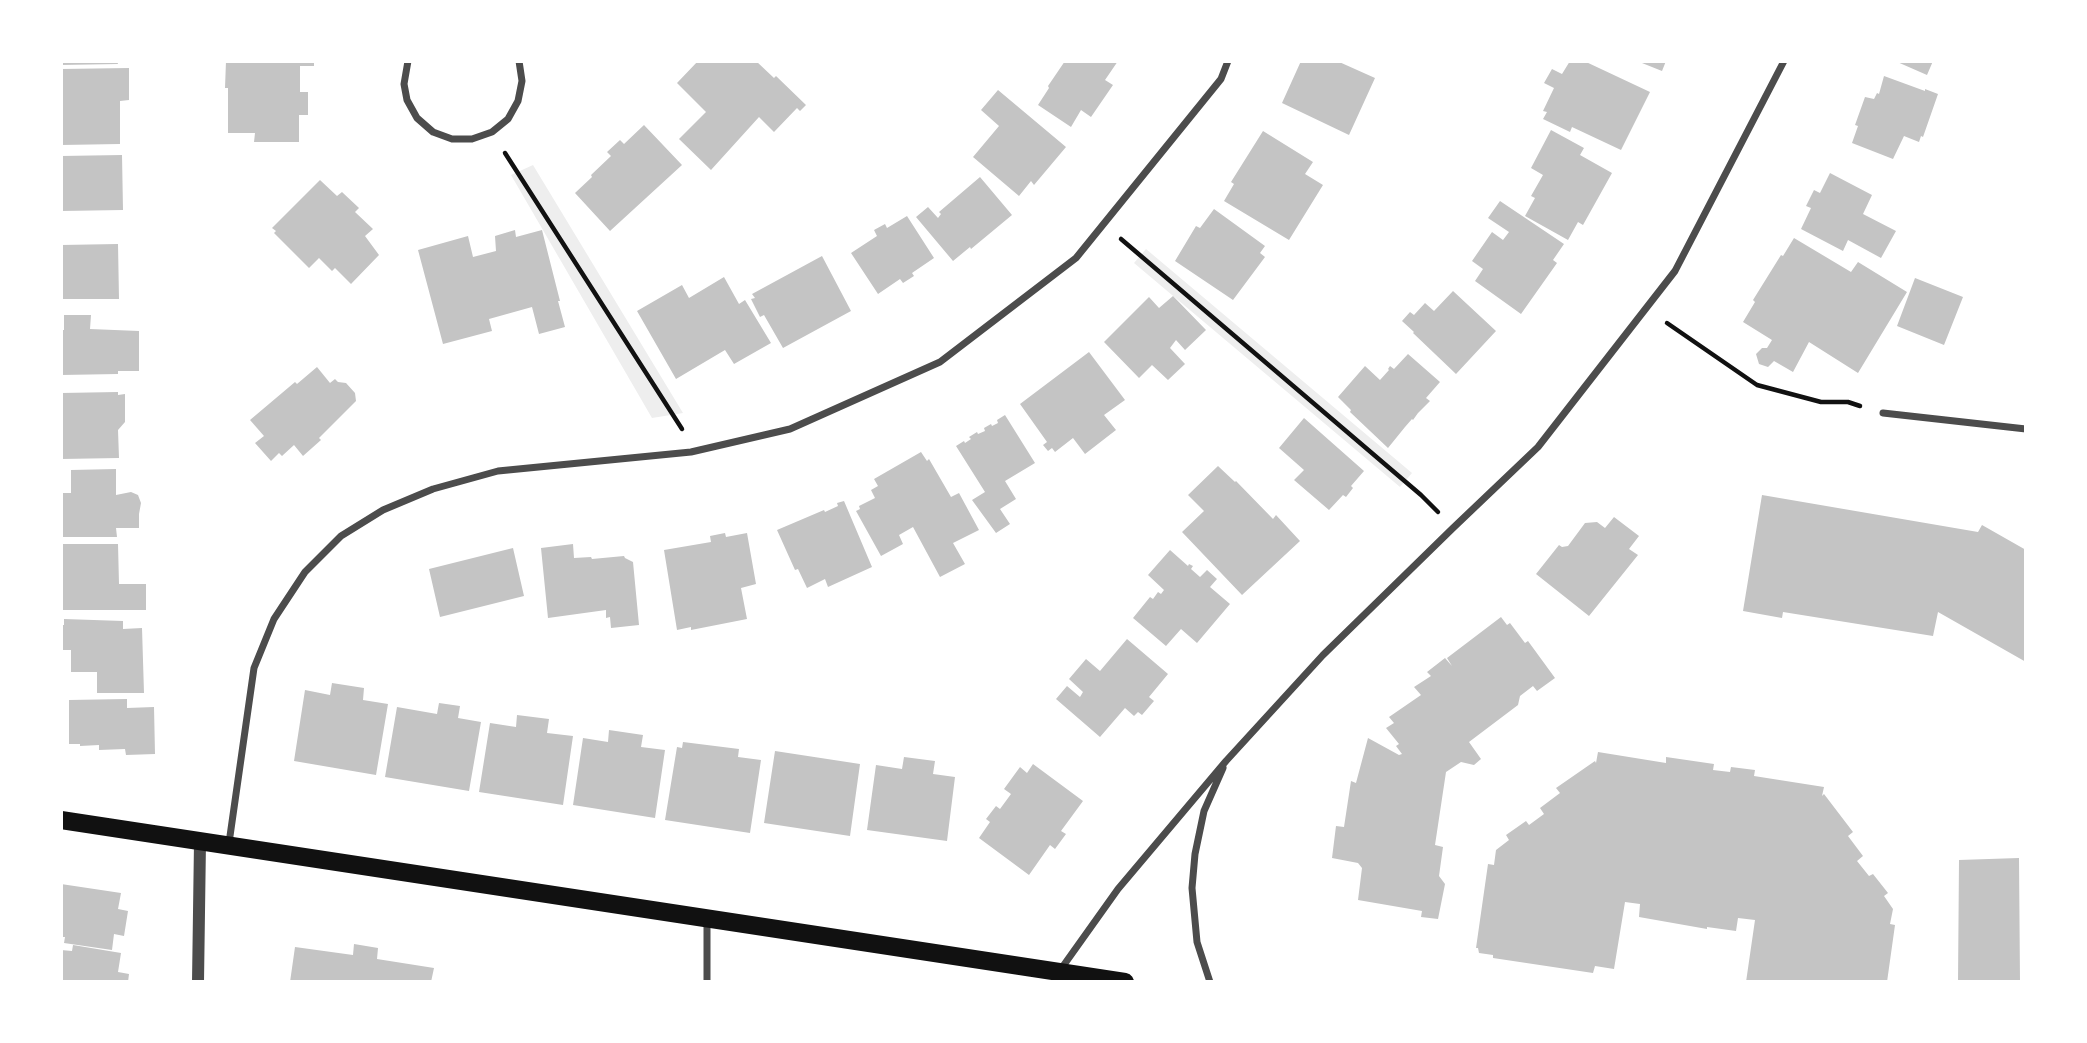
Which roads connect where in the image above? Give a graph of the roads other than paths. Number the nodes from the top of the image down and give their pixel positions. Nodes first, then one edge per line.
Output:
1 (408, 61) edge
2 (519, 61) edge
3 (1228, 61) edge
4 (1784, 61) edge
5 (1883, 413) road end
6 (2026, 429) edge
7 (1226, 761) junction
8 (61, 820) edge
9 (200, 842) junction
10 (229, 846) junction
11 (707, 918) junction
12 (1059, 972) junction
13 (198, 982) edge
14 (707, 982) edge
15 (1125, 982) edge
16 (1210, 982) edge

1 - 2 street
3 - 10 street
4 - 7 street
5 - 6 street
7 - 12 street
7 - 16 street
8 - 9 main road
9 - 10 main road
9 - 13 street
10 - 11 main road
11 - 12 main road
11 - 14 street
12 - 15 main road

